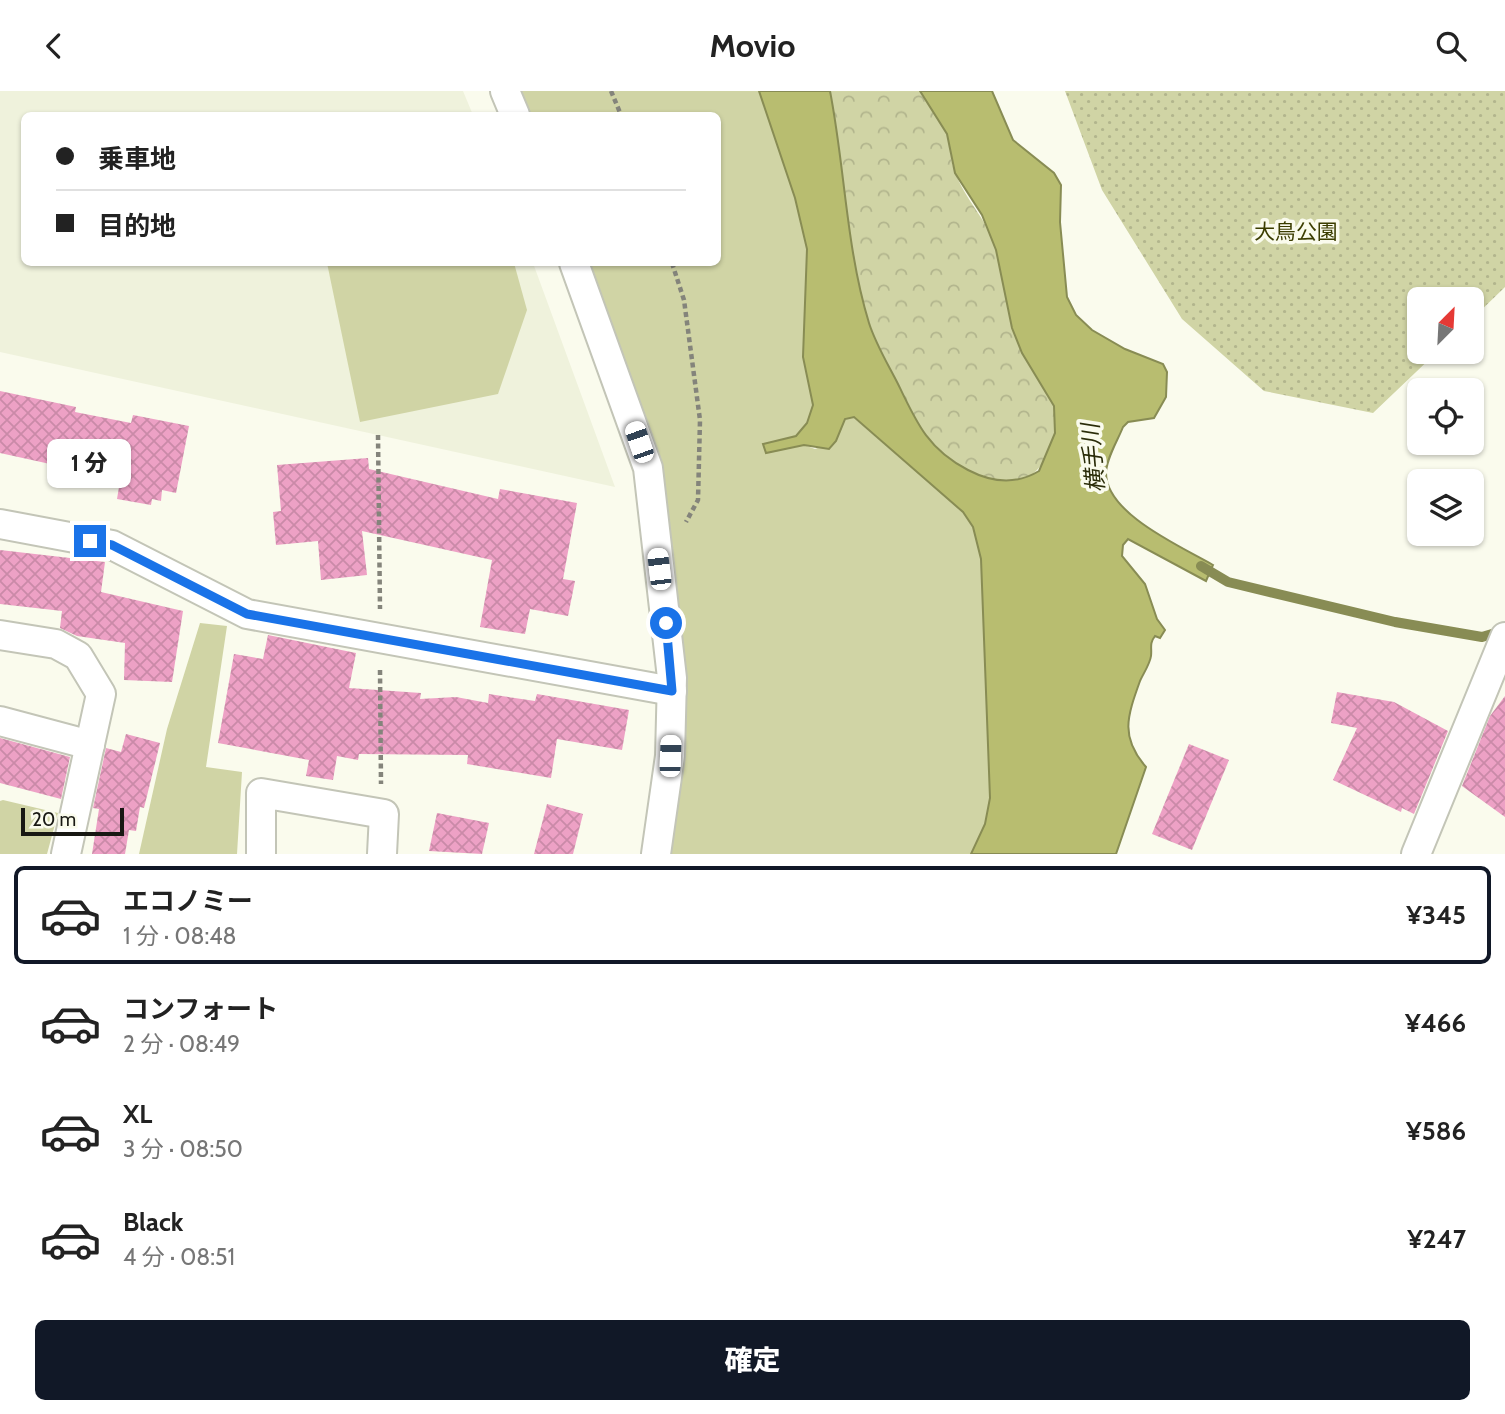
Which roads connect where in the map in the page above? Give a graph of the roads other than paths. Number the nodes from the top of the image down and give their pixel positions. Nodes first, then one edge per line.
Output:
1 (505, 91) edge
2 (514, 112) edge
3 (575, 266) edge
4 (0, 524) edge
5 (0, 635) edge
6 (1505, 637) edge
7 (1498, 673) edge
8 (672, 691) junction
9 (0, 721) edge
10 (90, 745) junction
11 (66, 854) edge
12 (261, 854) edge
13 (382, 854) edge
14 (656, 854) edge
15 (1416, 854) edge

1 - 2 street
3 - 8 street
4 - 8 street
5 - 10 street
6 - 7 street
7 - 15 street
8 - 14 street
9 - 10 street
10 - 11 street
12 - 13 street

